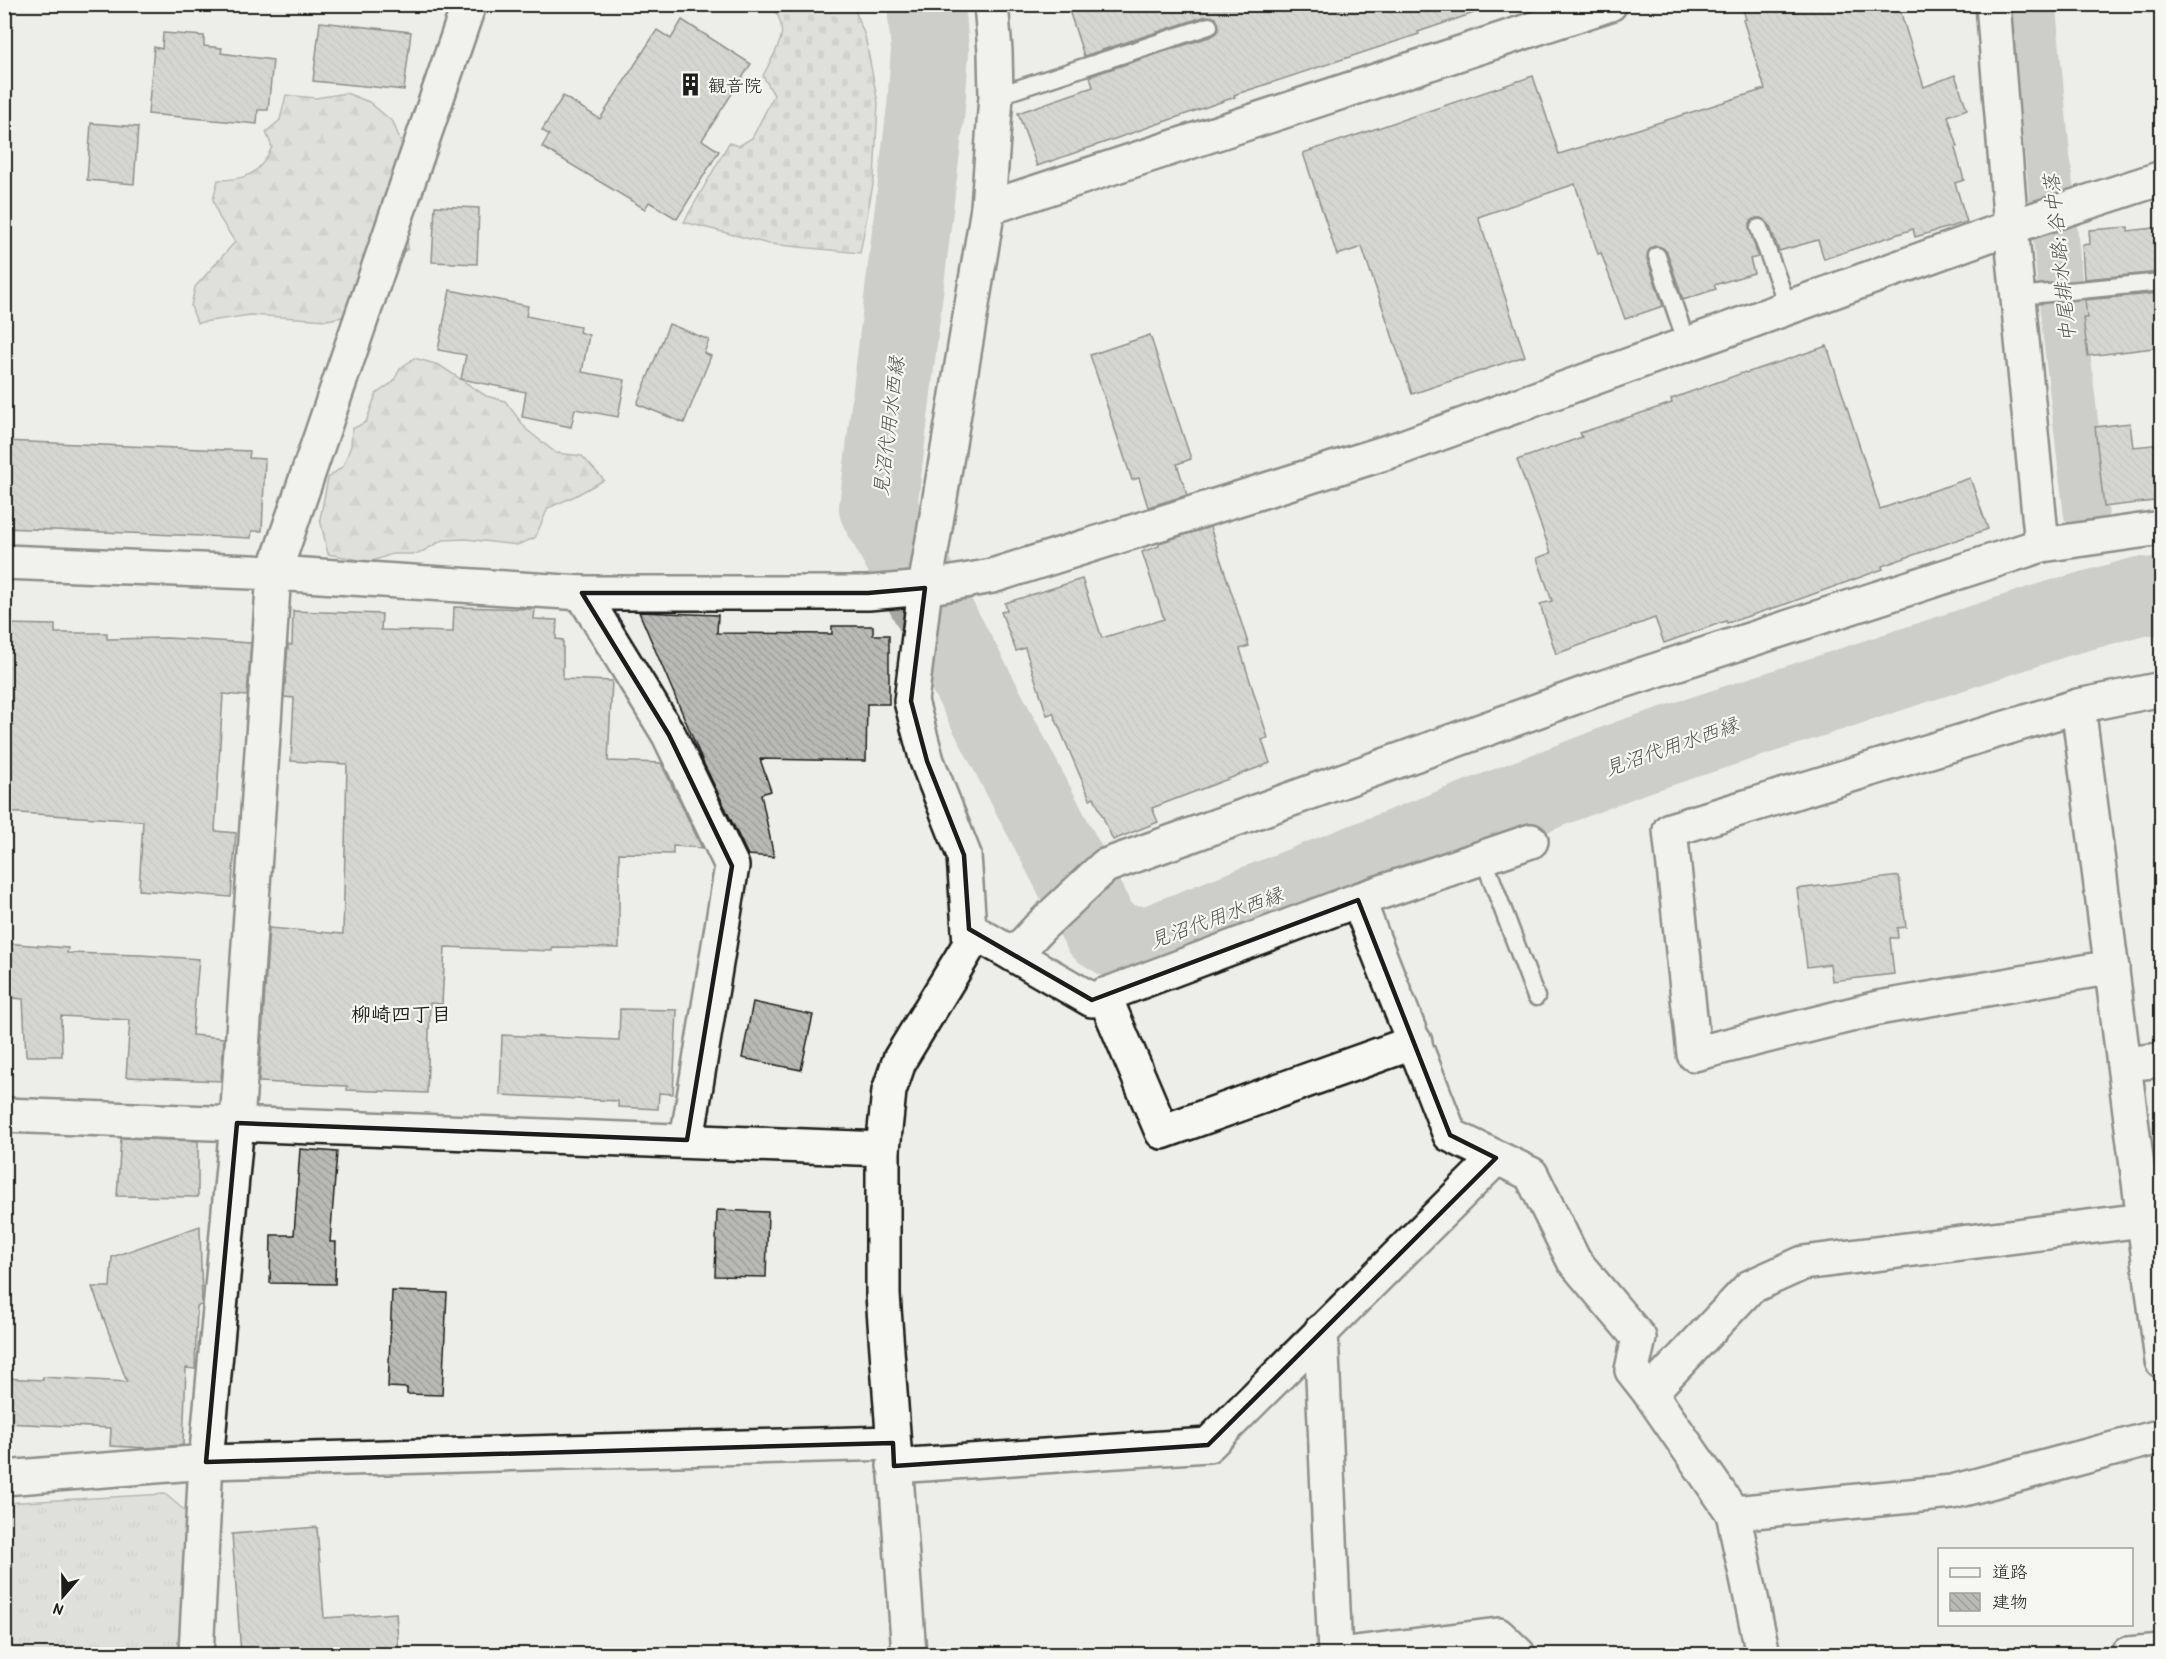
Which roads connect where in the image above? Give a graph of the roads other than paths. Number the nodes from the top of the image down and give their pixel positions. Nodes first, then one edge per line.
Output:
1 (469, 4) edge
2 (991, 4) edge
3 (1610, 4) edge
4 (1994, 4) edge
5 (1209, 26) dead end
6 (996, 96) junction
7 (2162, 178) edge
8 (988, 208) junction
9 (2011, 227) junction
10 (1759, 228) dead end
11 (1657, 256) dead end
12 (2162, 282) edge
13 (2019, 296) junction
14 (1788, 307) junction
15 (1687, 344) junction
16 (2162, 530) edge
17 (2042, 545) junction
18 (4, 562) edge
19 (274, 573) junction
20 (925, 588) junction
21 (582, 593) junction
22 (2162, 689) edge
23 (2078, 706) junction
24 (1531, 841) dead end
25 (1483, 857) junction
26 (1358, 900) junction
27 (969, 929) junction
28 (1014, 955) junction
29 (2112, 967) junction
30 (1104, 995) junction
31 (1536, 997) dead end
32 (1415, 1042) junction
33 (2162, 1060) edge
34 (2124, 1064) junction
35 (4, 1115) edge
36 (237, 1123) junction
37 (687, 1140) junction
38 (883, 1149) junction
39 (1496, 1158) junction
40 (2143, 1220) junction
41 (1321, 1331) junction
42 (2162, 1361) edge
43 (1650, 1393) junction
44 (2162, 1436) edge
45 (894, 1454) junction
46 (206, 1462) junction
47 (4, 1478) edge
48 (1733, 1513) junction
49 (2162, 1651) edge
50 (196, 1654) edge
51 (909, 1654) edge
52 (1335, 1654) edge
53 (1347, 1654) edge
54 (1518, 1654) edge
55 (1763, 1654) edge
56 (2128, 1654) edge

1 - 19 street
2 - 6 street
3 - 8 street
4 - 9 street
5 - 6 lane
6 - 8 street
7 - 9 street
8 - 20 street
9 - 13 street
9 - 14 street
10 - 14 lane
11 - 15 lane
12 - 13 lane
13 - 17 street
14 - 15 street
15 - 20 street
16 - 17 street
17 - 28 street
18 - 19 street
19 - 21 street
19 - 36 street
20 - 21 street
20 - 27 street
21 - 37 street
22 - 23 street
23 - 29 street
23 - 29 street
24 - 25 street
25 - 26 street
25 - 31 lane
26 - 30 street
26 - 32 street
27 - 28 street
27 - 38 street
28 - 30 street
29 - 34 street
30 - 32 street
32 - 39 street
33 - 34 street
34 - 40 street
35 - 36 street
36 - 37 street
36 - 46 street
37 - 38 street
38 - 45 street
39 - 41 street
39 - 43 street
40 - 42 street
40 - 43 street
41 - 45 street
41 - 52 street
43 - 48 street
44 - 48 street
45 - 46 street
45 - 51 street
46 - 47 street
46 - 50 street
48 - 55 street
49 - 56 street
53 - 54 street

